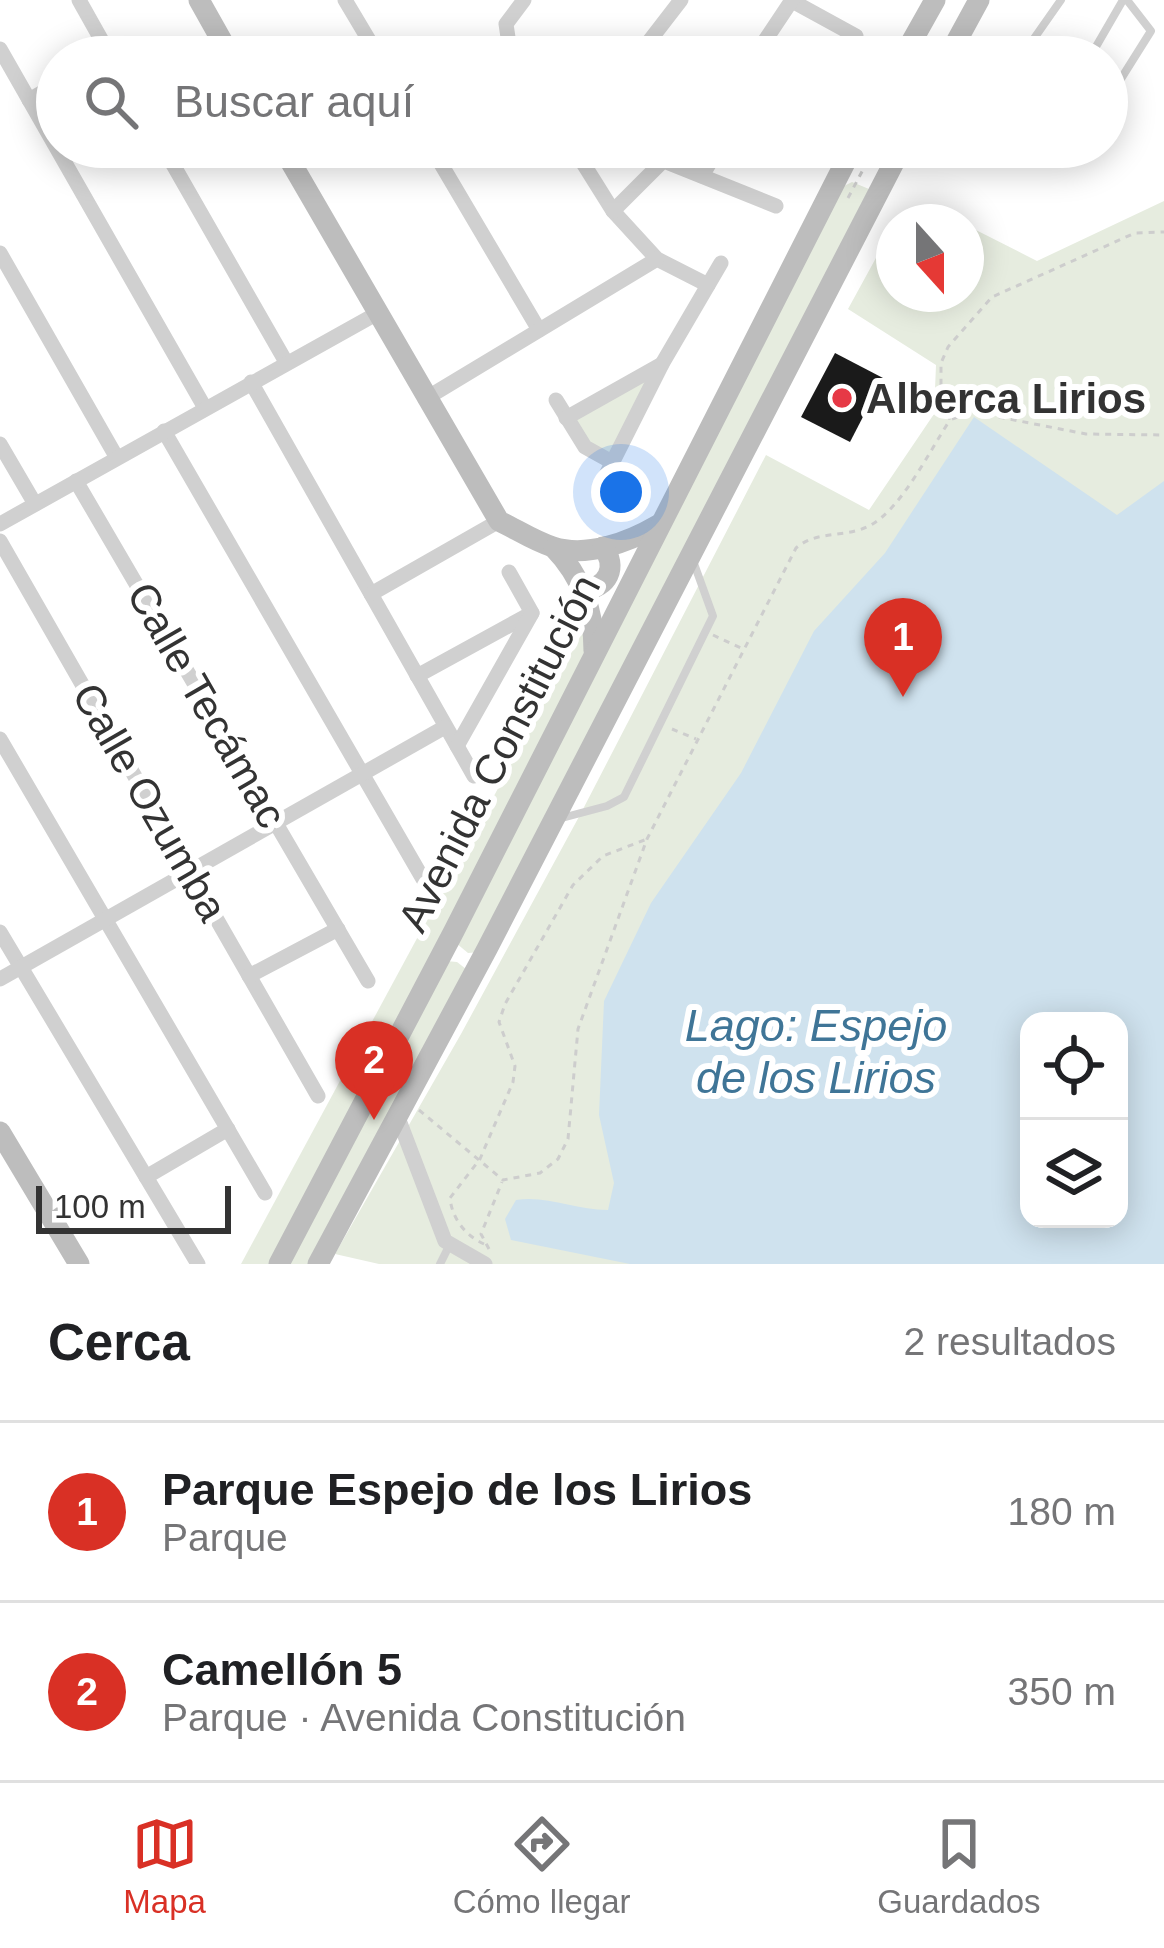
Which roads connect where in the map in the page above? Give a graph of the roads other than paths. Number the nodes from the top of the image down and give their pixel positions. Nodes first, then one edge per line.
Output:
1 (79, 0) edge
2 (345, 0) edge
3 (524, 0) edge
4 (681, 0) edge
5 (792, 0) edge
6 (934, 0) edge
7 (979, 0) edge
8 (1061, 0) edge
9 (1125, 0) edge
10 (206, 2) edge
11 (98, 36) edge
12 (221, 36) edge
13 (366, 36) edge
14 (507, 36) edge
15 (653, 36) edge
16 (768, 36) edge
17 (854, 36) edge
18 (914, 36) edge
19 (959, 36) edge
20 (1036, 36) edge
21 (1103, 36) edge
22 (0, 50) edge
23 (1128, 68) edge
24 (36, 96) edge
25 (29, 100) junction
26 (36, 112) edge
27 (68, 168) edge
28 (175, 168) edge
29 (294, 168) edge
30 (443, 168) edge
31 (586, 168) edge
32 (656, 168) edge
33 (683, 168) edge
34 (706, 168) edge
35 (844, 168) edge
36 (891, 168) edge
37 (702, 176) junction
38 (830, 194) junction
39 (776, 206) dead end
40 (613, 211) junction
41 (869, 213) junction
42 (0, 253) edge
43 (657, 260) junction
44 (721, 262) dead end
45 (708, 285) junction
46 (376, 314) junction
47 (539, 330) junction
48 (286, 362) junction
49 (662, 364) junction
50 (251, 382) junction
51 (425, 398) junction
52 (556, 400) dead end
53 (205, 408) junction
54 (566, 418) junction
55 (164, 431) junction
56 (0, 444) edge
57 (117, 458) junction
58 (612, 463) junction
59 (76, 481) junction
60 (601, 485) dead end
61 (35, 504) junction
62 (499, 521) junction
63 (0, 524) edge
64 (658, 525) junction
65 (0, 541) edge
66 (603, 547) junction
67 (554, 548) junction
68 (690, 554) junction
69 (509, 572) dead end
70 (583, 590) junction
71 (371, 594) junction
72 (532, 613) junction
73 (593, 652) junction
74 (417, 676) junction
75 (445, 727) junction
76 (0, 739) edge
77 (457, 746) junction
78 (362, 774) junction
79 (474, 776) dead end
80 (551, 821) junction
81 (275, 823) junction
82 (189, 872) junction
83 (423, 879) dead end
84 (105, 920) junction
85 (338, 929) junction
86 (454, 931) junction
87 (0, 932) edge
88 (487, 949) junction
89 (436, 965) junction
90 (20, 967) junction
91 (249, 976) junction
92 (0, 979) edge
93 (368, 981) dead end
94 (470, 982) junction
95 (318, 1096) dead end
96 (400, 1108) junction
97 (228, 1129) junction
98 (0, 1132) edge
99 (146, 1177) junction
100 (265, 1192) dead end
101 (450, 1245) junction
102 (493, 1262) edge
103 (79, 1264) edge
104 (197, 1264) edge
105 (279, 1264) edge
106 (318, 1264) edge
107 (440, 1264) edge

1 - 11 street
2 - 13 street
3 - 14 street
4 - 15 street
5 - 16 street
5 - 17 street
6 - 18 main road
7 - 19 main road
8 - 20 lane
9 - 21 lane
9 - 23 lane
10 - 12 main road
22 - 25 street
24 - 25 street
25 - 26 street
27 - 53 street
28 - 48 street
29 - 46 main road
30 - 47 street
31 - 40 street
32 - 40 street
33 - 37 street
34 - 37 street
35 - 38 main road, Avenida Constitución
36 - 41 main road
37 - 39 street
38 - 41 main road
38 - 64 main road, Avenida Constitución
40 - 43 street
41 - 68 main road
42 - 57 street
43 - 45 street
43 - 47 street
44 - 45 street
45 - 49 street
46 - 48 street
46 - 51 main road
47 - 51 street
48 - 50 street
49 - 54 street
49 - 58 street
50 - 53 street
50 - 71 street
51 - 62 main road
52 - 54 street
53 - 55 street
54 - 58 street
55 - 57 street
55 - 78 street
56 - 61 street
57 - 59 street
58 - 60 street
59 - 61 street
59 - 81 street, Calle Tecámac
61 - 63 street
62 - 67 main road
62 - 71 street
64 - 66 main road
64 - 73 main road, Avenida Constitución
65 - 82 street, Calle Ozumba
66 - 67 main road
66 - 70 main road
67 - 70 main road
68 - 80 main road
68 - 80 lane
69 - 72 street
70 - 73 main road
71 - 74 street
72 - 74 street
72 - 77 street
73 - 86 main road, Avenida Constitución
74 - 75 street
75 - 77 street
75 - 78 street
76 - 84 street
77 - 79 street
78 - 81 street
78 - 83 street
80 - 88 main road
81 - 82 street
81 - 85 street, Calle Tecámac
82 - 84 street
82 - 91 street, Calle Ozumba
84 - 90 street
84 - 97 street
85 - 91 street
85 - 93 street, Calle Tecámac
86 - 88 main road
86 - 89 main road, Avenida Constitución
87 - 90 street
88 - 94 main road
89 - 94 main road
89 - 105 main road, Avenida Constitución
90 - 92 street
90 - 99 street
91 - 95 street, Calle Ozumba
94 - 96 main road
96 - 101 street
96 - 106 main road
97 - 99 street
97 - 100 street
98 - 103 main road
99 - 104 street
101 - 102 street
101 - 107 lane

